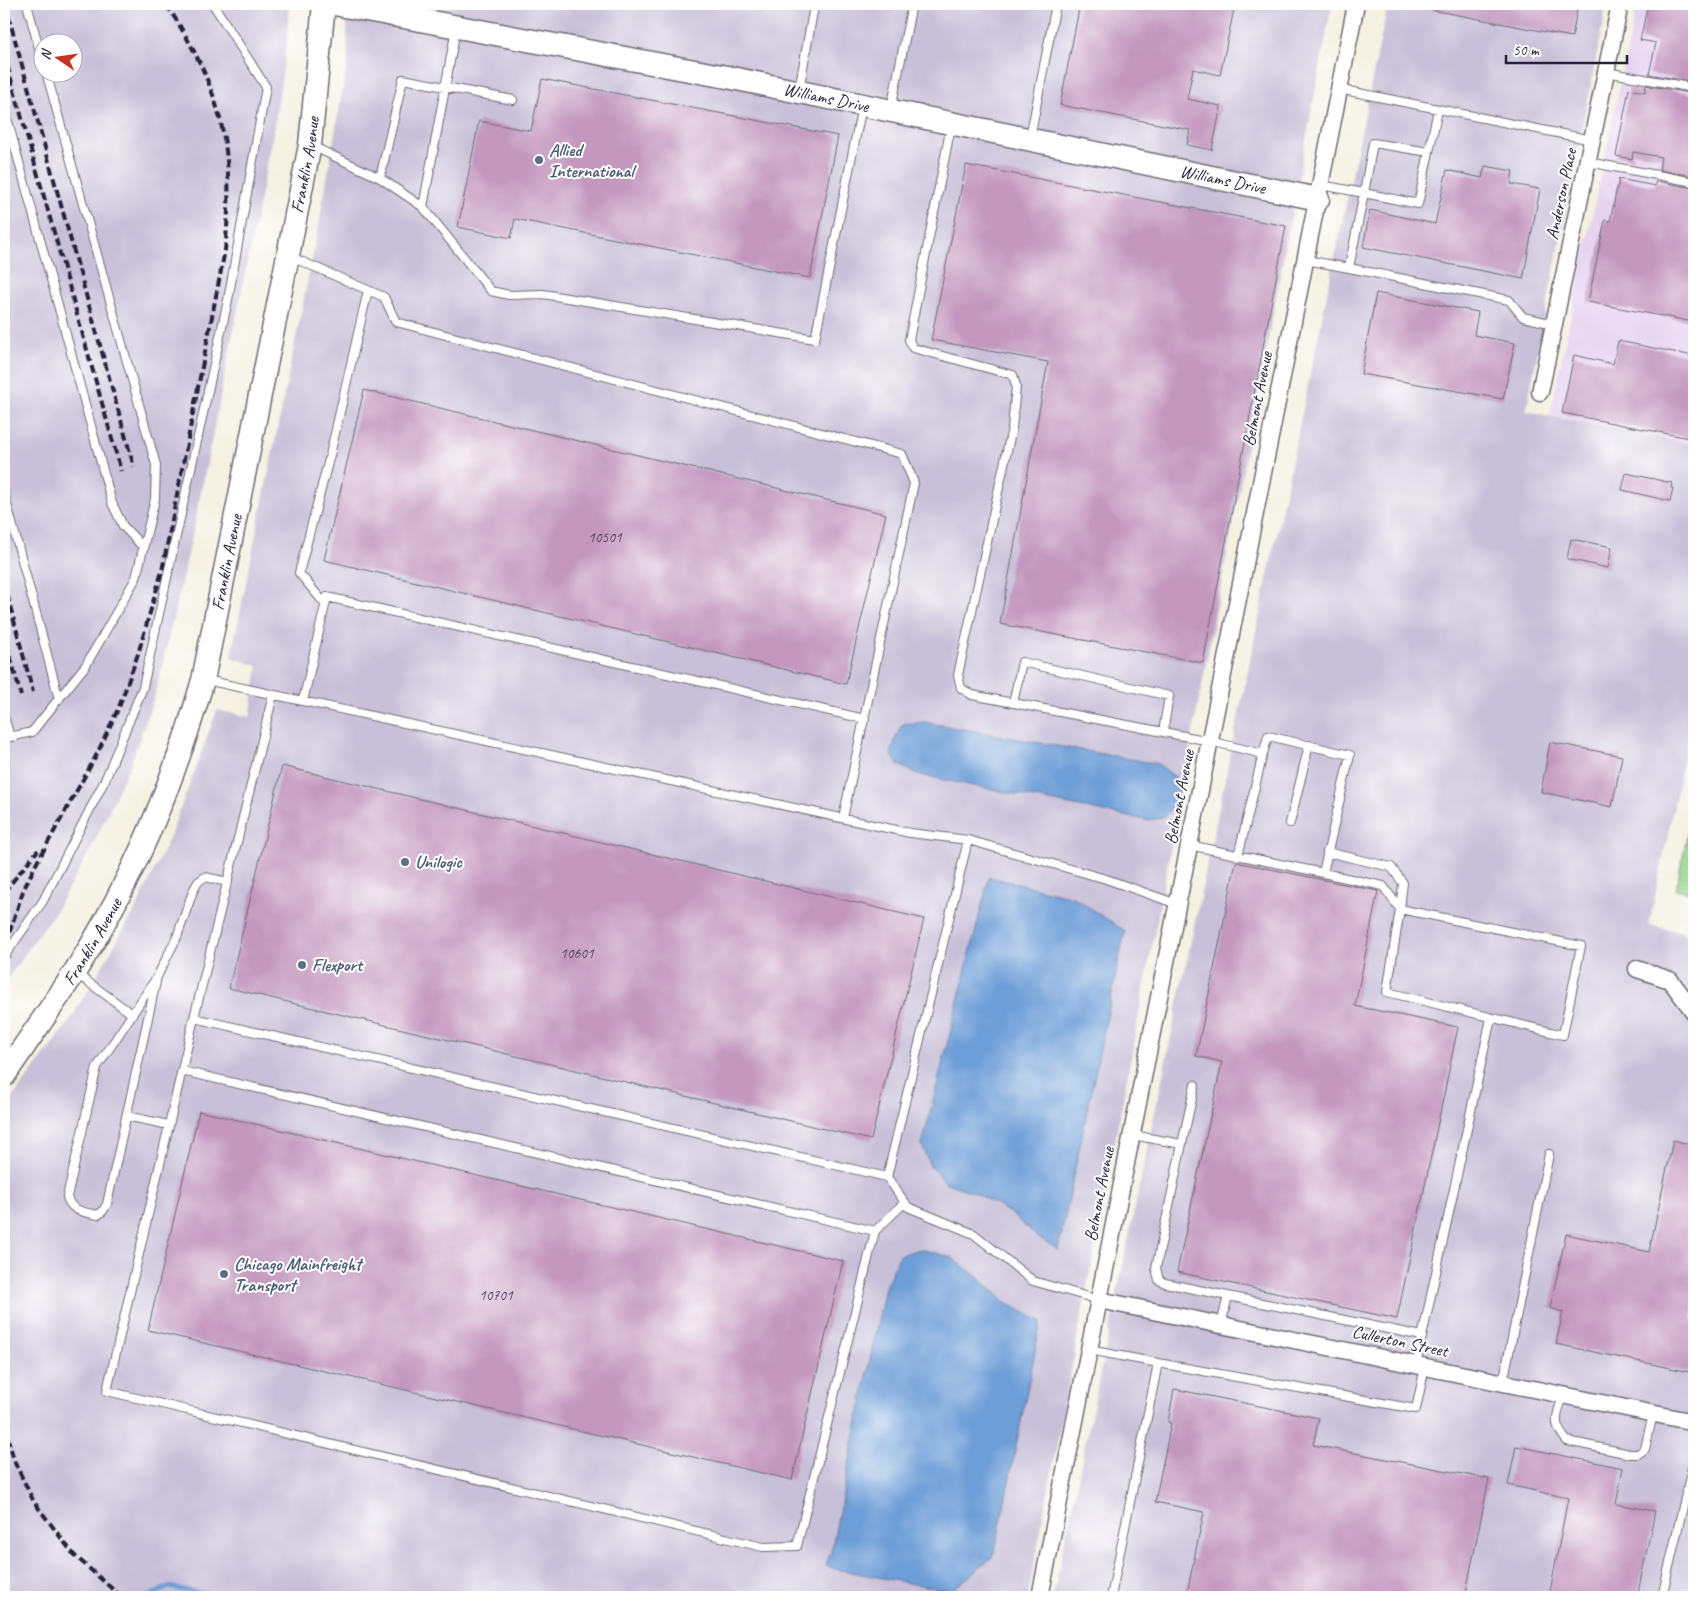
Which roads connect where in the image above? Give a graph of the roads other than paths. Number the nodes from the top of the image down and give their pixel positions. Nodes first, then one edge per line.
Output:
1 (27, 4) edge
2 (212, 4) edge
3 (324, 4) edge
4 (334, 4) edge
5 (802, 4) edge
6 (912, 4) edge
7 (1056, 4) edge
8 (1356, 4) edge
9 (1620, 4) edge
10 (814, 5) edge
11 (457, 27) junction
12 (35, 32) edge
13 (1606, 72) junction
14 (49, 82) edge
15 (445, 88) junction
16 (1694, 88) edge
17 (1340, 89) junction
18 (798, 92) junction
19 (513, 100) dead end
20 (863, 106) junction
21 (4, 107) edge
22 (1438, 109) junction
23 (890, 111) junction
24 (951, 124) junction
25 (1030, 140) junction
26 (1592, 140) junction
27 (310, 145) junction
28 (1429, 152) junction
29 (1588, 162) junction
30 (380, 178) junction
31 (1694, 182) edge
32 (1319, 192) junction
33 (1364, 193) junction
34 (423, 208) junction
35 (289, 256) junction
36 (1306, 260) junction
37 (1349, 268) junction
38 (368, 290) junction
39 (1554, 324) junction
40 (1540, 392) dead end
41 (4, 493) edge
42 (144, 548) junction
43 (324, 604) junction
44 (203, 680) junction
45 (273, 695) junction
46 (59, 699) junction
47 (303, 701) junction
48 (1013, 703) junction
49 (4, 716) edge
50 (865, 719) junction
51 (1163, 732) junction
52 (1210, 741) junction
53 (1308, 745) junction
54 (1263, 754) junction
55 (843, 818) junction
56 (1290, 823) dead end
57 (968, 840) junction
58 (1189, 846) junction
59 (1327, 852) junction
60 (1238, 856) junction
61 (1322, 873) junction
62 (228, 882) junction
63 (1178, 904) junction
64 (1400, 909) junction
65 (4, 958) edge
66 (1637, 968) dead end
67 (74, 972) junction
68 (157, 977) junction
69 (1694, 1012) edge
70 (132, 1014) junction
71 (194, 1018) junction
72 (1491, 1018) junction
73 (182, 1071) junction
74 (4, 1076) edge
75 (1195, 1085) dead end
76 (126, 1116) junction
77 (169, 1125) junction
78 (1132, 1135) junction
79 (1182, 1144) junction
80 (1549, 1154) dead end
81 (887, 1177) junction
82 (905, 1202) junction
83 (875, 1230) junction
84 (1228, 1296) junction
85 (1099, 1300) junction
86 (1221, 1325) junction
87 (1422, 1336) junction
88 (1089, 1350) junction
89 (1158, 1364) junction
90 (1420, 1366) junction
91 (1503, 1383) junction
92 (1563, 1395) junction
93 (1653, 1414) junction
94 (1694, 1422) edge
95 (1694, 1459) edge
96 (1042, 1596) edge
97 (1111, 1597) edge
98 (1662, 1597) edge

1 - 12 lane
2 - 65 lane
3 - 27 main road, Franklin Avenue
4 - 11 main road, Williams Drive
5 - 10 lane
6 - 23 lane
7 - 25 lane
8 - 17 street, Belmont Avenue
9 - 13 street, Anderson Place
10 - 18 lane
11 - 15 lane
11 - 18 main road, Williams Drive
13 - 16 lane
13 - 26 street, Anderson Place
14 - 42 lane
15 - 19 lane
15 - 30 lane
15 - 34 lane
17 - 22 lane
17 - 32 street, Belmont Avenue
18 - 20 main road, Williams Drive
20 - 23 main road, Williams Drive
20 - 34 lane
21 - 42 lane
22 - 26 lane
22 - 28 lane
23 - 24 main road, Williams Drive
24 - 25 main road, Williams Drive
24 - 48 lane
25 - 32 main road, Williams Drive
26 - 29 street, Anderson Place
27 - 30 lane
27 - 35 main road, Franklin Avenue
28 - 33 lane
28 - 33 lane
29 - 31 lane
29 - 39 street, Anderson Place
30 - 34 lane
32 - 33 lane
32 - 36 street, Belmont Avenue
33 - 37 lane
35 - 38 lane
35 - 44 main road, Franklin Avenue
36 - 37 lane
36 - 52 street, Belmont Avenue
37 - 39 lane
38 - 43 lane
38 - 50 lane
39 - 40 street, Anderson Place
41 - 46 lane
42 - 46 lane
43 - 47 lane
43 - 50 lane
44 - 45 lane
44 - 67 main road, Franklin Avenue
45 - 47 lane
45 - 62 lane
46 - 49 lane
47 - 55 lane
48 - 51 lane
48 - 51 lane
50 - 55 lane
51 - 52 lane
52 - 54 lane
52 - 58 street, Belmont Avenue
53 - 54 lane
53 - 56 lane
53 - 59 lane
54 - 60 lane
55 - 57 lane
57 - 63 lane
57 - 81 lane
58 - 60 lane
58 - 63 street, Belmont Avenue
59 - 61 lane
59 - 64 lane
60 - 61 lane
61 - 64 lane
62 - 68 lane
62 - 71 lane
63 - 78 street, Belmont Avenue
64 - 72 lane
64 - 72 lane
66 - 69 street
67 - 70 lane
67 - 74 main road, Franklin Avenue
68 - 70 lane
68 - 76 lane
70 - 76 lane
71 - 73 lane
71 - 81 lane
72 - 87 lane
73 - 77 lane
73 - 83 lane
75 - 79 lane
76 - 77 lane
77 - 83 lane
78 - 79 lane
78 - 85 street, Belmont Avenue
79 - 84 lane
80 - 91 lane
81 - 82 lane
82 - 83 lane
82 - 85 lane
84 - 86 lane
84 - 87 lane
85 - 86 street, Cullerton Street
85 - 88 street, Belmont Avenue
86 - 90 street, Cullerton Street
87 - 90 lane
88 - 89 lane
88 - 96 street, Belmont Avenue
89 - 90 lane
89 - 97 lane
90 - 91 street, Cullerton Street
91 - 92 street, Cullerton Street
92 - 93 street, Cullerton Street
92 - 93 lane
93 - 94 street, Cullerton Street
95 - 98 lane

